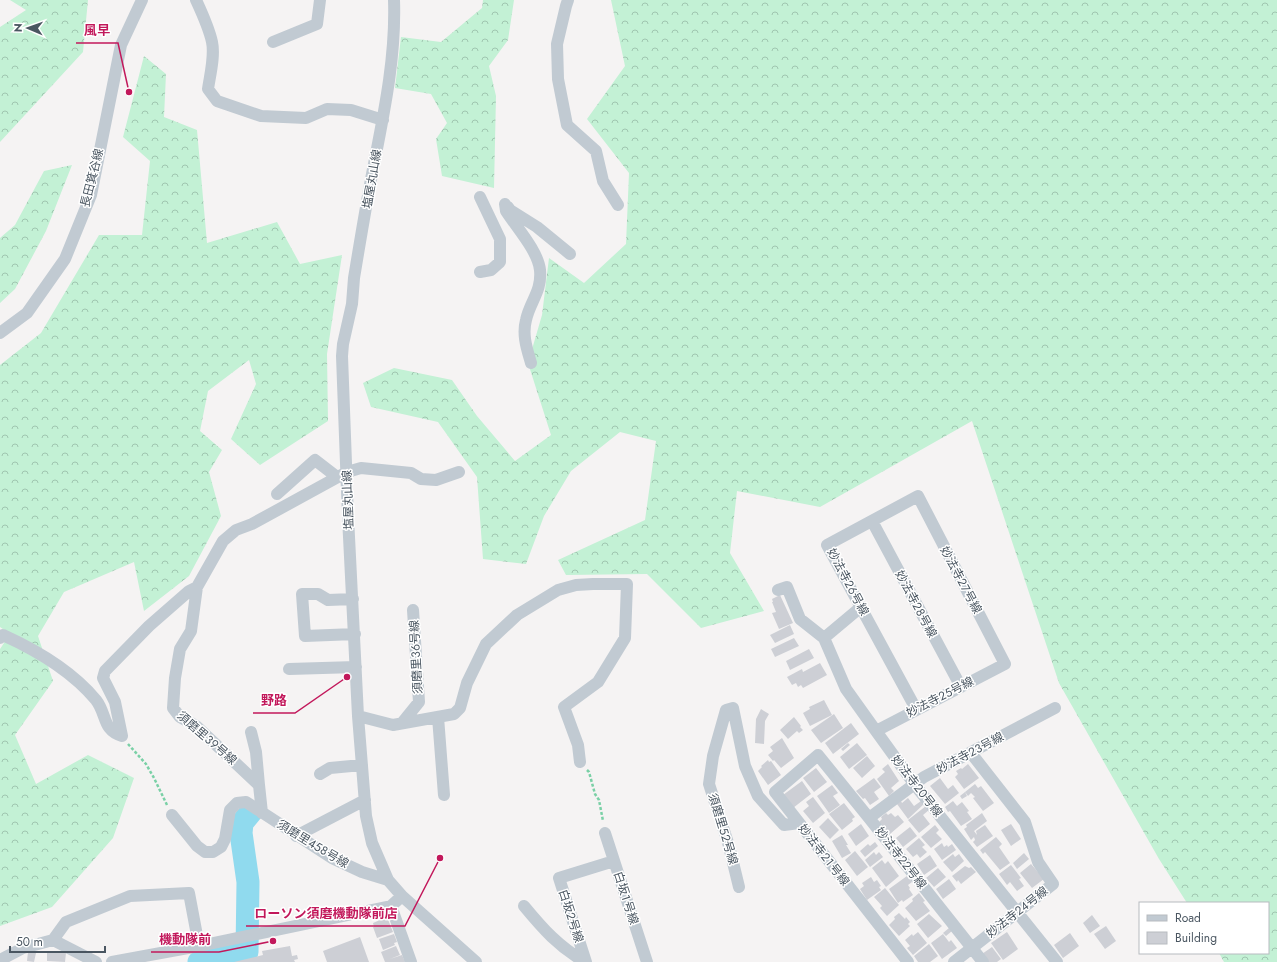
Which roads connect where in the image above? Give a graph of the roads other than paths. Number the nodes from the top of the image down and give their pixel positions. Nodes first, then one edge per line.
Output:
1 (142, 0) edge
2 (196, 0) edge
3 (320, 0) edge
4 (394, 0) edge
5 (568, 0) edge
6 (273, 42) dead end
7 (383, 120) junction
8 (480, 197) dead end
9 (618, 205) dead end
10 (570, 254) dead end
11 (480, 272) dead end
12 (0, 333) edge
13 (531, 363) dead end
14 (458, 472) dead end
15 (342, 475) junction
16 (277, 494) dead end
17 (918, 496) joint
18 (872, 521) junction
19 (197, 587) junction
20 (778, 590) dead end
21 (353, 599) junction
22 (861, 607) junction
23 (413, 610) dead end
24 (355, 634) junction
25 (0, 638) edge
26 (824, 638) junction
27 (1005, 664) joint
28 (356, 667) junction
29 (289, 669) dead end
30 (961, 687) junction
31 (1055, 708) dead end
32 (916, 709) junction
33 (358, 716) junction
34 (438, 717) junction
35 (402, 723) junction
36 (876, 731) junction
37 (251, 732) dead end
38 (971, 753) junction
39 (818, 755) joint
40 (580, 762) road end
41 (362, 765) junction
42 (320, 774) dead end
43 (259, 785) junction
44 (915, 785) junction
45 (444, 795) dead end
46 (365, 800) junction
47 (262, 813) junction
48 (172, 815) road end
49 (869, 818) junction
50 (799, 823) junction
51 (605, 833) road end
52 (296, 836) junction
53 (614, 861) junction
54 (388, 880) junction
55 (740, 887) dead end
56 (402, 896) junction
57 (391, 906) junction
58 (524, 906) dead end
59 (1018, 912) junction
60 (53, 940) junction
61 (199, 946) junction
62 (972, 948) junction
63 (0, 960) edge
64 (140, 960) edge
65 (96, 962) edge
66 (112, 962) edge
67 (411, 962) edge
68 (476, 962) edge
69 (586, 962) edge
70 (647, 962) edge
71 (908, 962) edge
72 (954, 962) edge
73 (983, 962) edge
74 (1057, 962) edge

1 - 12 street, 長田箕谷線
2 - 7 street
3 - 6 street
4 - 7 street, 塩屋丸山線
5 - 9 street
7 - 15 street, 塩屋丸山線
8 - 11 street
10 - 13 street
14 - 15 street
15 - 16 street
15 - 19 street
15 - 21 street, 塩屋丸山線
17 - 18 street, 妙法寺２６号線
17 - 27 street, 妙法寺２７号線
18 - 22 street, 妙法寺２６号線
18 - 30 street, 妙法寺２８号線
19 - 25 street
19 - 43 street, 須磨里３９号線
20 - 26 street
21 - 24 street, 塩屋丸山線
21 - 24 street
22 - 26 street
22 - 32 street, 妙法寺２６号線
23 - 35 street, 須磨里３６号線
24 - 28 street, 塩屋丸山線
26 - 36 street, 妙法寺２０号線
27 - 30 street, 妙法寺２５号線
28 - 29 street
28 - 33 street, 塩屋丸山線
30 - 32 street, 妙法寺２５号線
31 - 38 street, 妙法寺２３号線
32 - 36 street, 妙法寺２５号線
33 - 35 street
33 - 41 street, 塩屋丸山線
34 - 35 street
34 - 40 street
34 - 45 street
36 - 44 street, 妙法寺２０号線
37 - 43 street
38 - 44 street, 妙法寺２３号線
38 - 59 street, 妙法寺２４号線
39 - 49 street, 妙法寺２２号線
39 - 50 street, 妙法寺２１号線
41 - 42 street
41 - 46 street, 塩屋丸山線
43 - 47 street
44 - 49 street, 妙法寺２３号線
44 - 59 street, 妙法寺２０号線
46 - 52 street
46 - 54 street, 塩屋丸山線
47 - 48 street, 須磨里４５８号線
47 - 52 street, 須磨里４５８号線
49 - 62 street, 妙法寺２２号線
50 - 55 street, 須磨里５２号線
50 - 71 street, 妙法寺２１号線
51 - 53 street, 白坂１号線
52 - 54 street, 須磨里４５８号線
53 - 69 street, 白坂２号線
53 - 70 street, 白坂１号線
54 - 56 street, 塩屋丸山線
56 - 57 street
56 - 68 street, 塩屋丸山線
57 - 61 street
57 - 67 street
58 - 69 street
59 - 62 street, 妙法寺２４号線
59 - 74 street, 妙法寺２０号線
60 - 61 street
60 - 63 street
60 - 65 street
61 - 64 street
62 - 72 street, 妙法寺２４号線
62 - 73 street, 妙法寺２２号線
64 - 66 street

